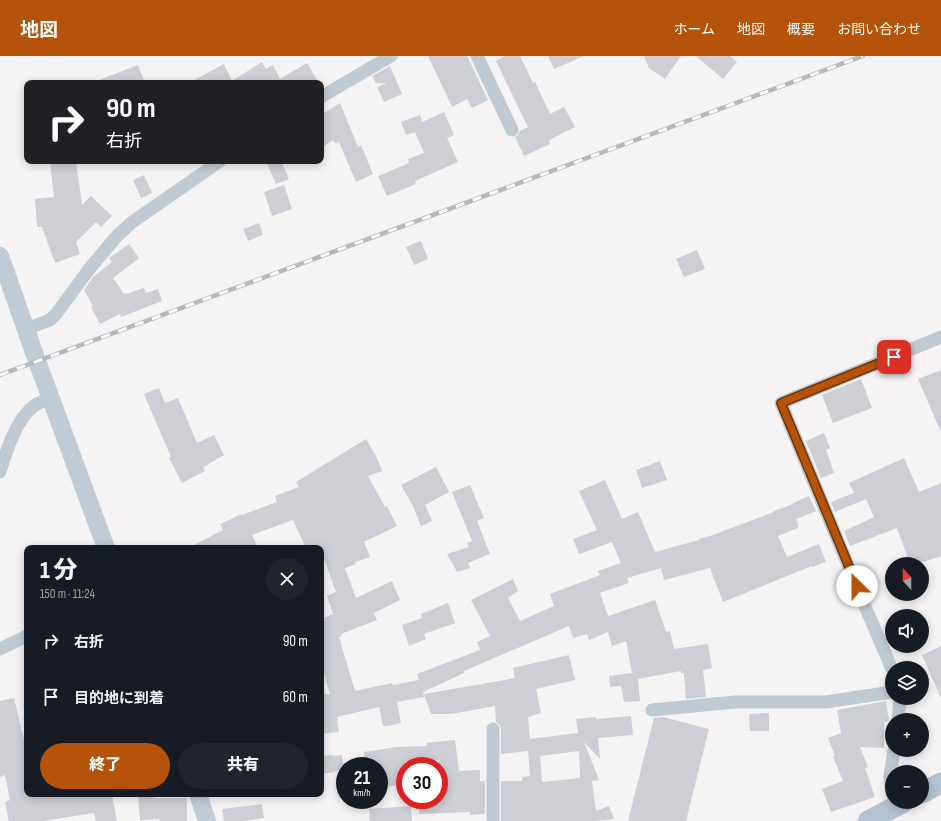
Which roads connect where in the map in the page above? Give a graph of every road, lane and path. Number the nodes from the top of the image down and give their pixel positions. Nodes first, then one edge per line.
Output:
1 (391, 56) edge
2 (477, 56) edge
3 (324, 95) edge
4 (512, 130) dead end
5 (216, 164) edge
6 (0, 256) edge
7 (26, 329) junction
8 (941, 337) edge
9 (51, 398) junction
10 (0, 472) edge
11 (105, 545) edge
12 (24, 637) edge
13 (0, 649) edge
14 (889, 661) edge
15 (885, 693) edge
16 (652, 710) dead end
17 (493, 729) dead end
18 (941, 783) edge
19 (929, 789) edge
20 (199, 797) edge
21 (885, 809) edge
22 (207, 821) edge
23 (493, 821) edge
24 (868, 821) edge

1 - 3 street
2 - 4 street
5 - 7 street
6 - 7 street
7 - 9 street
8 - 14 street
9 - 10 street
9 - 11 street
12 - 13 street
15 - 16 street
17 - 23 street
18 - 19 main road
20 - 22 street
21 - 24 main road

